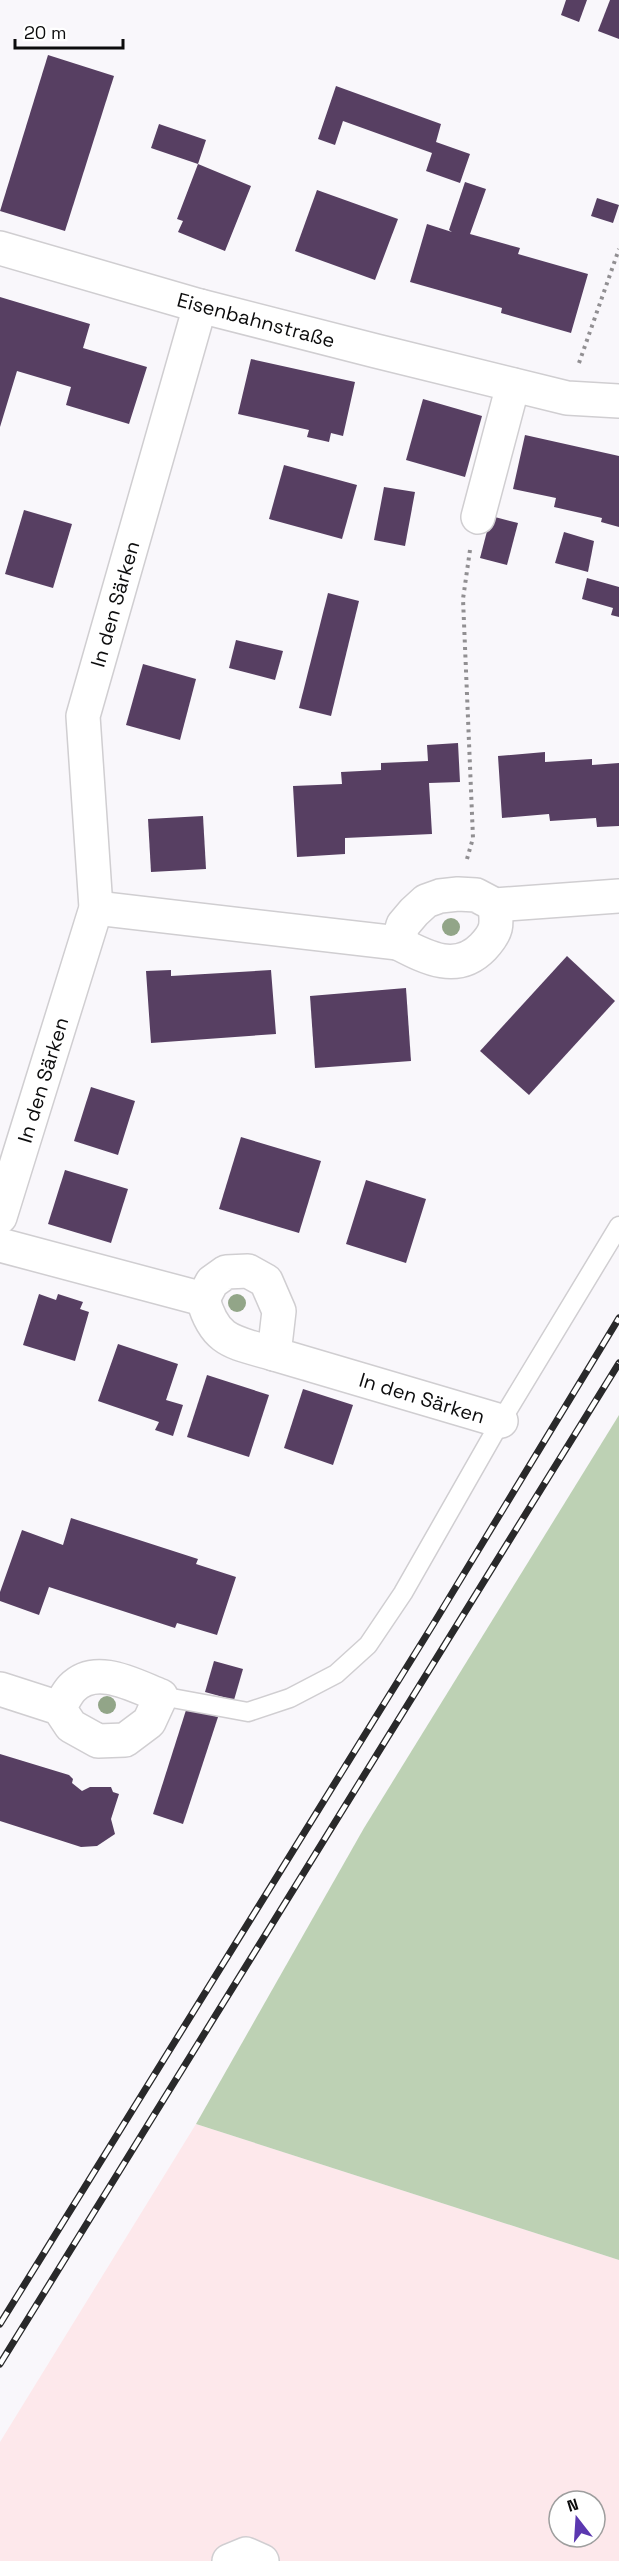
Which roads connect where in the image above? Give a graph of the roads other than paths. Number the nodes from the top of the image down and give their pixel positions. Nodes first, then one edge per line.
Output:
1 (0, 248) edge
2 (200, 306) junction
3 (513, 384) junction
4 (619, 401) edge
5 (478, 517) road end
6 (619, 896) edge
7 (495, 905) junction
8 (96, 909) junction
9 (398, 943) junction
10 (0, 1217) edge
11 (619, 1226) edge
12 (0, 1245) edge
13 (203, 1299) junction
14 (274, 1354) junction
15 (501, 1421) junction
16 (0, 1689) edge
17 (161, 1696) junction
18 (59, 1708) junction
19 (229, 2561) edge
20 (262, 2561) edge

1 - 2 street, Eisenbahnstraße
2 - 3 street, Eisenbahnstraße
2 - 8 street, In den Särken
3 - 4 street, Eisenbahnstraße
3 - 5 street
6 - 7 street
7 - 9 street
7 - 9 street
8 - 9 street
8 - 10 street, In den Särken
11 - 15 lane
12 - 13 street
13 - 14 street, In den Särken
13 - 14 street
14 - 15 street, In den Särken
15 - 17 lane
16 - 18 street
17 - 18 street
17 - 18 street
19 - 20 street

